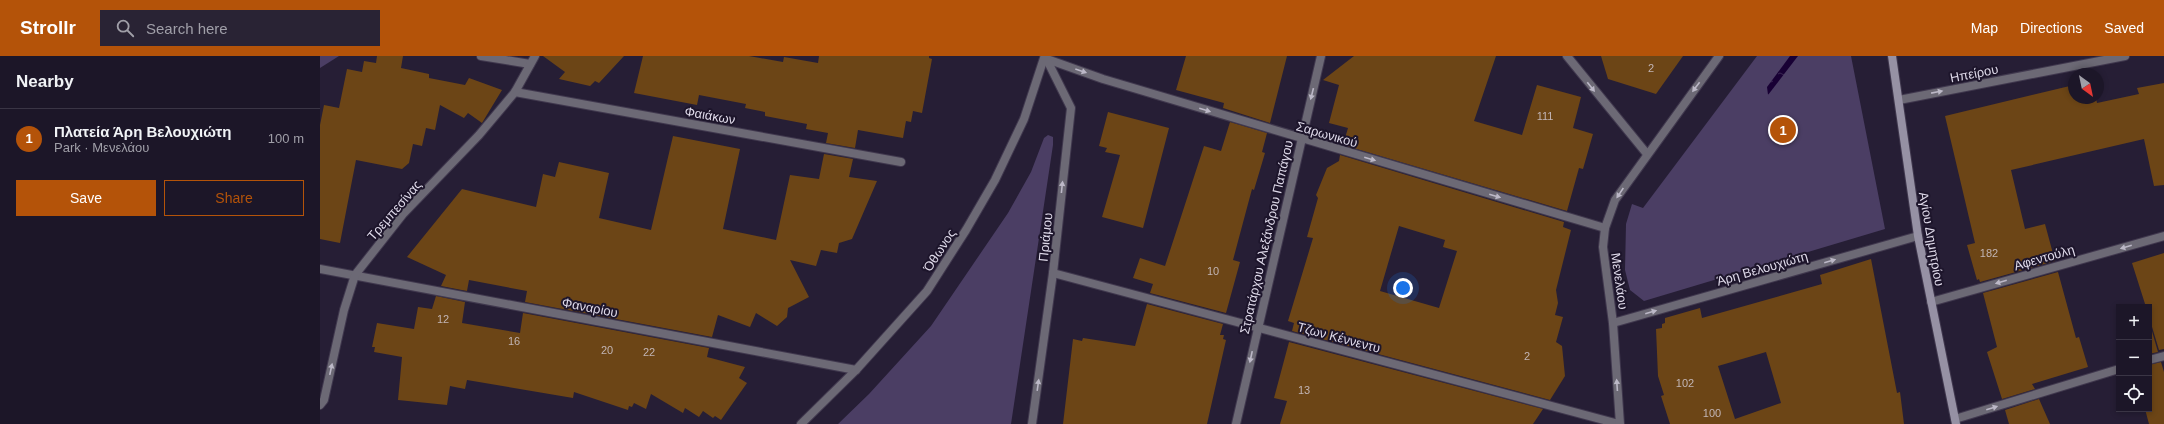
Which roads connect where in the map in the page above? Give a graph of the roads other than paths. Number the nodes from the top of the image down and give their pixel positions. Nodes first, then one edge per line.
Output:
1 (481, 56) edge
2 (535, 56) edge
3 (1321, 56) edge
4 (1567, 56) edge
5 (1719, 56) edge
6 (1892, 56) edge
7 (2125, 56) edge
8 (1044, 57) edge
9 (530, 64) junction
10 (515, 92) junction
11 (1899, 100) junction
12 (1301, 139) junction
13 (1647, 154) junction
14 (901, 162) dead end
15 (1605, 228) junction
16 (1918, 236) junction
17 (2164, 236) edge
18 (320, 269) edge
19 (1054, 273) junction
20 (355, 275) junction
21 (1931, 302) junction
22 (1613, 323) junction
23 (1257, 328) junction
24 (2164, 356) edge
25 (2152, 359) edge
26 (856, 370) junction
27 (2116, 370) edge
28 (320, 406) edge
29 (1955, 422) edge
30 (801, 424) edge
31 (1032, 424) edge
32 (1236, 424) edge
33 (1619, 424) edge

1 - 9 street
2 - 9 street, Τρεμπεσίνας
3 -> 12 street, Στρατάρχου Αλεξάνδρου Παπάγου
4 -> 13 street
5 -> 13 street, Μενελάου
6 - 11 main road, Αγίου Δημητρίου
11 -> 7 street, Ηπείρου
8 -> 12 street, Σαρωνικού
19 -> 8 street, Πριάμου
8 - 26 street, Όθωνος
9 - 10 street, Τρεμπεσίνας
10 - 14 street, Φαιάκων
10 - 20 street, Τρεμπεσίνας
11 - 16 main road, Αγίου Δημητρίου
12 -> 15 street, Σαρωνικού
12 - 23 street, Στρατάρχου Αλεξάνδρου Παπάγου
13 -> 15 street, Μενελάου
15 - 22 street, Μενελάου
16 - 21 main road, Αγίου Δημητρίου
22 -> 16 street, Άρη Βελουχιώτη
17 -> 21 street, Αφεντούλη
18 - 20 street, Φαναρίου
19 - 23 street, Τζων Κέννεντυ
31 -> 19 street, Πριάμου
20 - 26 street, Φαναρίου
28 -> 20 street, Τρεμπεσίνας
21 - 29 main road, Αγίου Δημητρίου
33 -> 22 street, Μενελάου
23 -> 32 street, Στρατάρχου Αλεξάνδρου Παπάγου
23 - 33 street, Τζων Κέννεντυ
24 - 25 street
26 - 30 street, Όθωνος
29 -> 27 street

